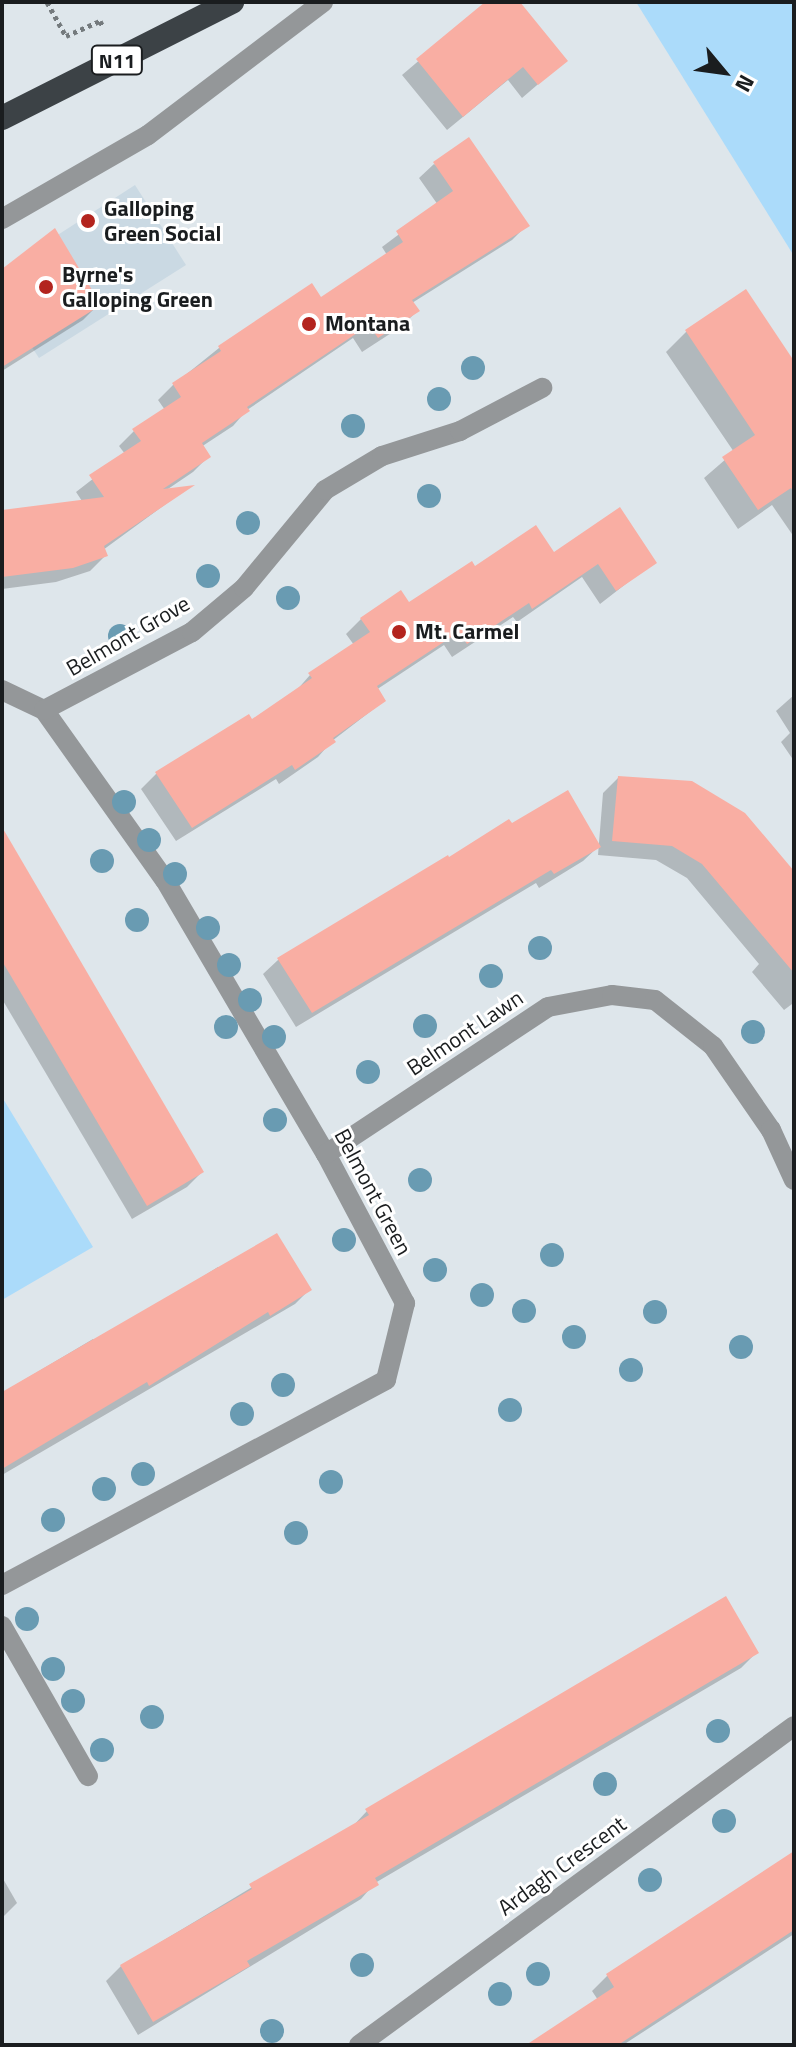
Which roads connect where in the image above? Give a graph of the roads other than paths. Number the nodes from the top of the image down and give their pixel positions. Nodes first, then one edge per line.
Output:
1 (232, 2) edge
2 (323, 2) edge
3 (2, 118) edge
4 (2, 219) edge
5 (542, 388) dead end
6 (2, 690) edge
7 (44, 710) junction
8 (326, 1154) junction
9 (794, 1180) edge
10 (2, 1585) edge
11 (2, 1626) edge
12 (794, 1726) edge
13 (88, 1776) dead end
14 (359, 2045) edge

1 - 3 highway, N11
2 - 4 street
5 - 7 street, Belmont Grove
6 - 7 street, Belmont Green
7 - 8 street, Belmont Green
8 - 9 street, Belmont Lawn
8 - 10 street, Belmont Green
11 - 13 street
12 - 14 street, Ardagh Crescent

